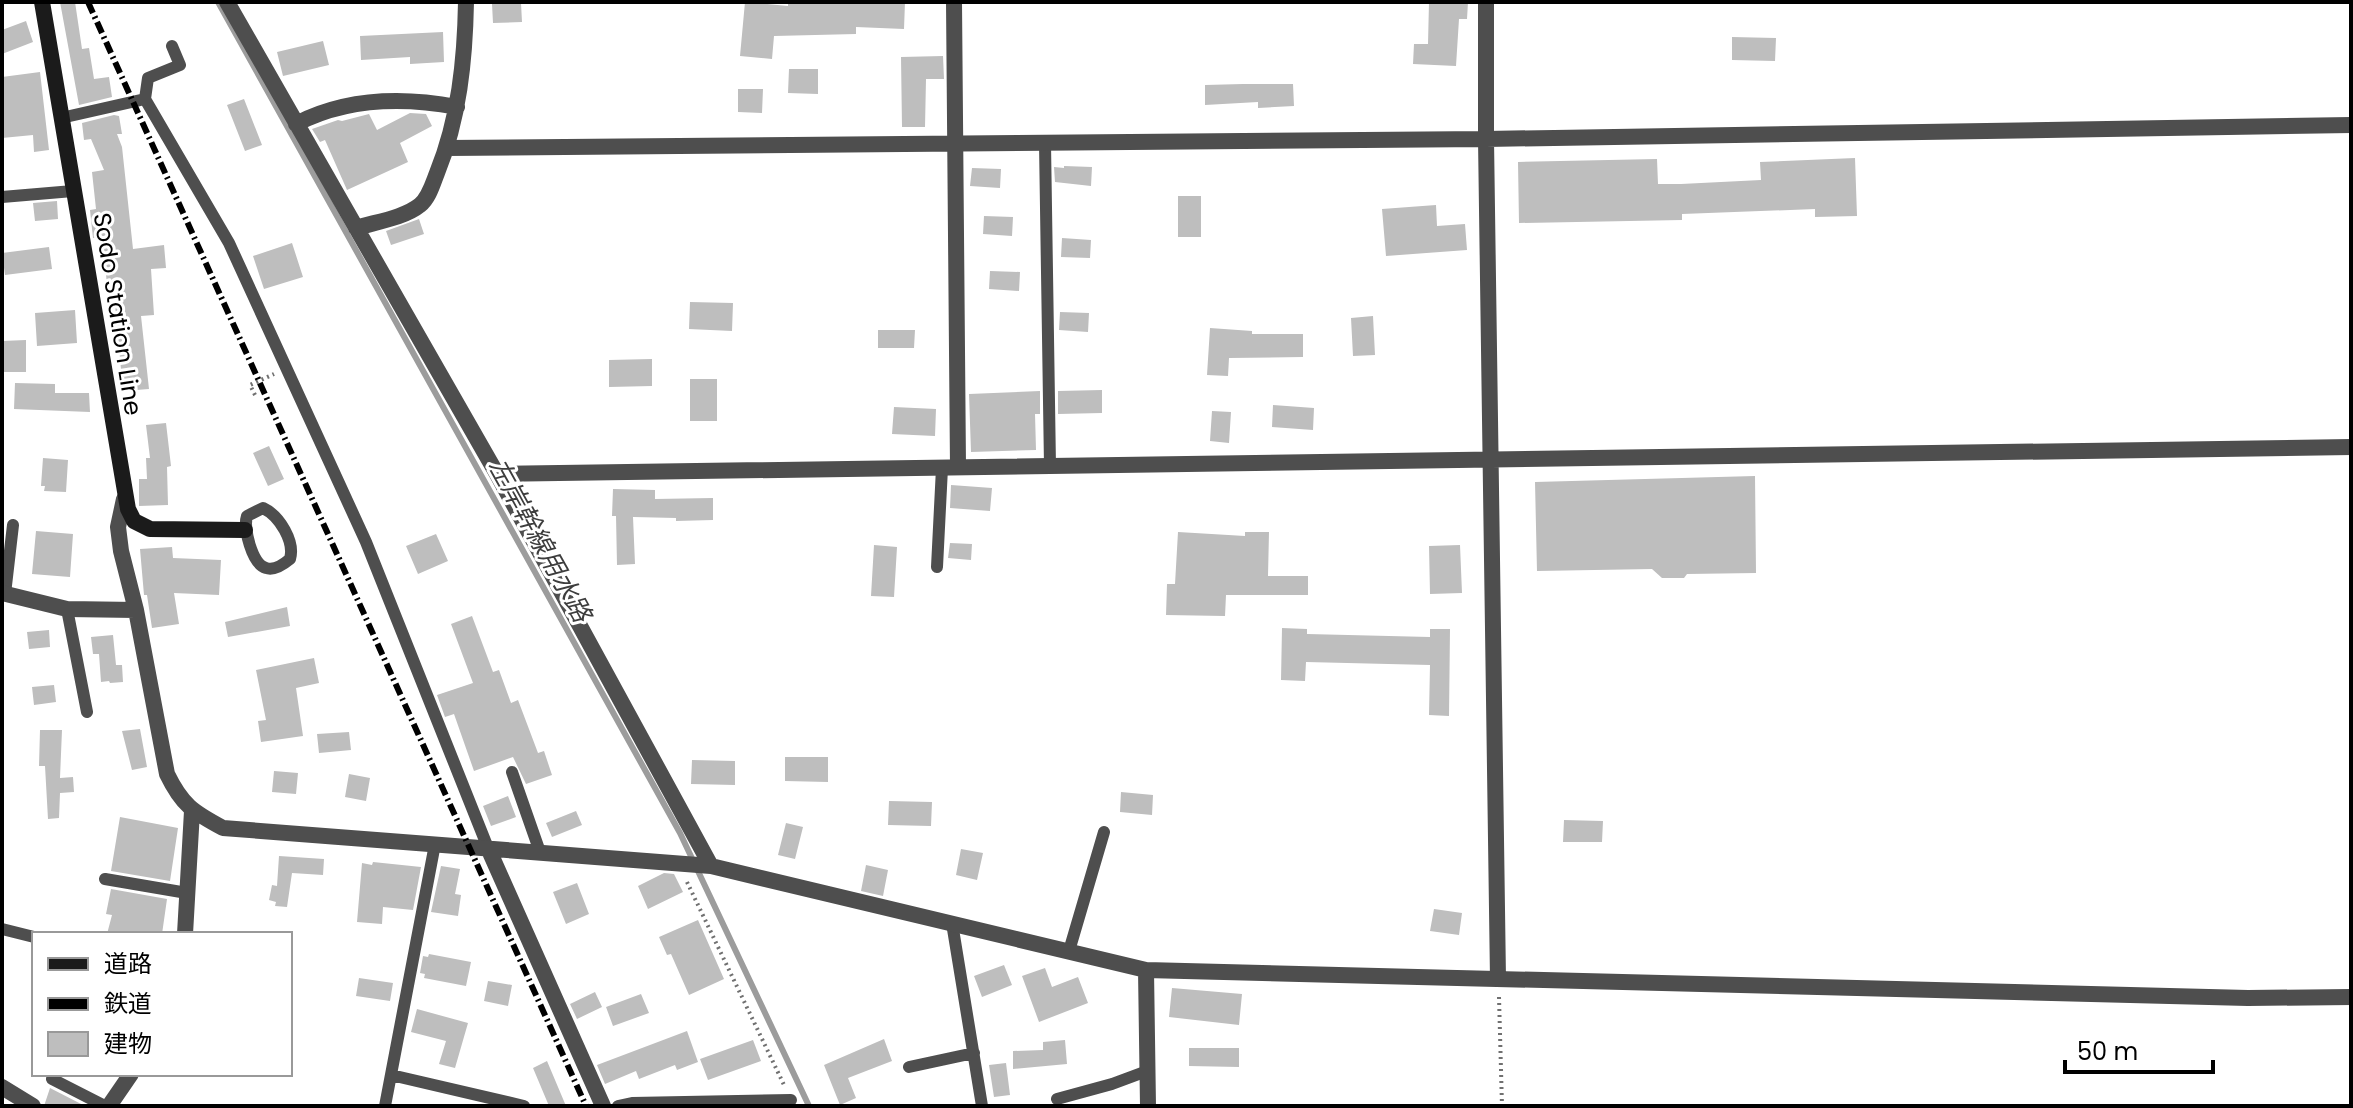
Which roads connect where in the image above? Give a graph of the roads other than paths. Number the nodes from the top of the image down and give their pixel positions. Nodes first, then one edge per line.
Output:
1 (42, 2) edge
2 (227, 2) edge
3 (466, 2) edge
4 (954, 2) edge
5 (1486, 2) edge
6 (172, 46) dead end
7 (145, 99) junction
8 (457, 107) junction
9 (61, 118) junction
10 (296, 124) junction
11 (2351, 125) edge
12 (1486, 139) junction
13 (955, 143) junction
14 (1045, 143) junction
15 (447, 148) junction
16 (73, 191) junction
17 (2, 197) edge
18 (356, 228) junction
19 (2351, 447) edge
20 (1491, 460) junction
21 (1050, 466) junction
22 (950, 467) junction
23 (497, 474) junction
24 (124, 499) junction
25 (13, 525) dead end
26 (245, 530) junction
27 (937, 567) dead end
28 (4, 593) edge
29 (67, 609) junction
30 (136, 610) junction
31 (87, 712) dead end
32 (512, 772) dead end
33 (192, 811) junction
34 (1104, 832) dead end
35 (435, 844) junction
36 (488, 848) junction
37 (540, 852) junction
38 (711, 866) junction
39 (105, 879) dead end
40 (187, 893) junction
41 (952, 923) junction
42 (2, 929) edge
43 (185, 932) edge
44 (32, 936) edge
45 (1069, 951) junction
46 (1146, 970) junction
47 (1498, 979) junction
48 (2351, 997) edge
49 (974, 1053) junction
50 (909, 1067) dead end
51 (1147, 1071) junction
52 (391, 1075) junction
53 (130, 1076) edge
54 (52, 1079) dead end
55 (2, 1087) edge
56 (1057, 1099) dead end
57 (791, 1100) road end
58 (33, 1106) edge
59 (107, 1106) edge
60 (385, 1106) edge
61 (524, 1106) edge
62 (603, 1106) edge
63 (618, 1106) edge
64 (982, 1106) edge
65 (1148, 1106) edge

1 - 9 main road, Sodo Station Line
2 - 10 street
3 - 8 street
4 - 13 street
5 - 12 street
6 - 7 lane
7 - 9 lane
7 - 36 lane
8 - 10 street
8 - 15 street
9 - 16 main road, Sodo Station Line
10 - 18 street
11 - 12 street
12 - 14 street
12 - 20 street
13 - 14 street
13 - 15 street
13 - 22 street
14 - 21 lane
15 - 18 street
16 - 17 lane
16 - 24 main road, Sodo Station Line
18 - 23 street
19 - 20 street
20 - 21 street
20 - 47 street
21 - 22 street
22 - 23 street
22 - 27 lane
23 - 38 street
24 - 26 main road
24 - 30 street
25 - 28 lane
26 - 26 lane
28 - 29 street
29 - 30 street
29 - 31 lane
30 - 33 street
32 - 37 lane
33 - 35 street
33 - 40 street
34 - 45 lane
35 - 36 street
35 - 52 lane
36 - 37 street
36 - 62 street
37 - 38 street
38 - 41 street
39 - 40 lane
40 - 43 street
41 - 45 street
41 - 49 lane
42 - 44 lane
45 - 46 street
46 - 47 street
46 - 51 street
47 - 48 street
49 - 50 lane
49 - 64 lane
51 - 56 lane
51 - 65 street
52 - 60 lane
52 - 61 lane
53 - 59 street
54 - 59 lane
55 - 58 street
57 - 63 lane

